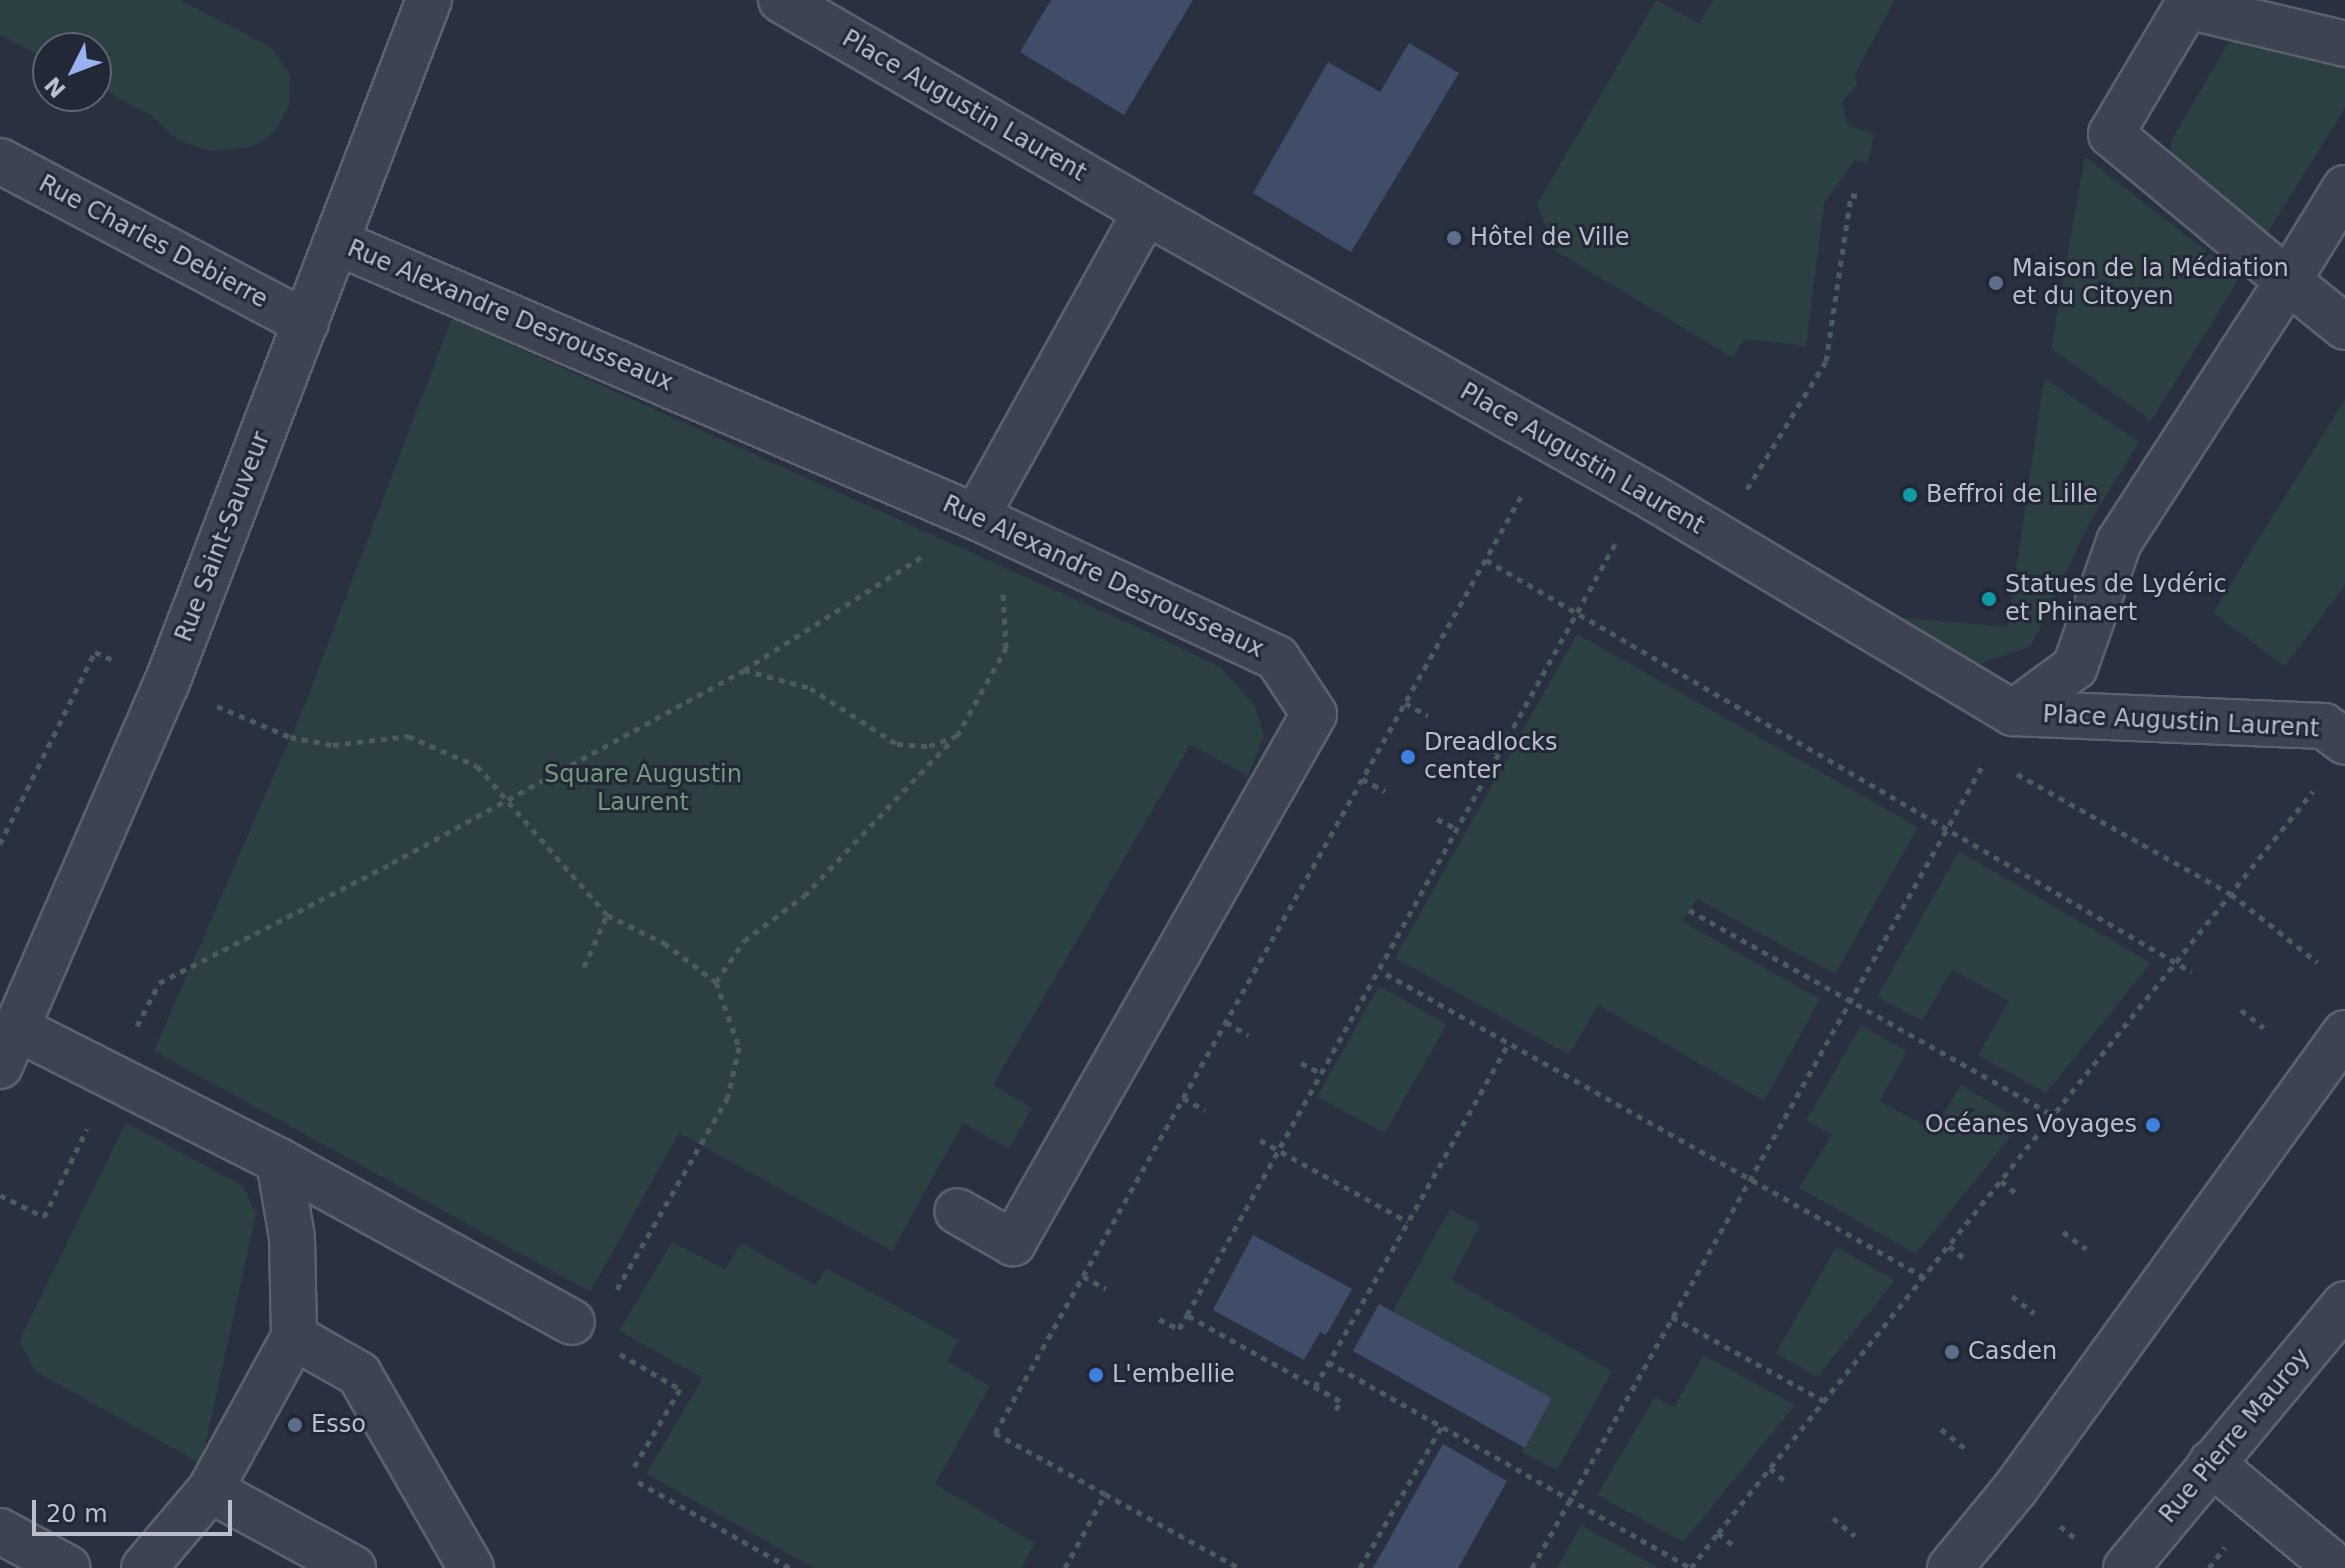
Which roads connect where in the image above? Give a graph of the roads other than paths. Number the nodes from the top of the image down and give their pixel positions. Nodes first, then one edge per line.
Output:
1 (429, 0) edge
2 (781, 0) edge
3 (2345, 44) edge
4 (0, 161) edge
5 (2345, 188) edge
6 (1146, 212) junction
7 (336, 242) junction
8 (2288, 281) junction
9 (306, 323) junction
10 (2345, 327) edge
11 (976, 517) junction
12 (2013, 713) junction
13 (2334, 760) edge
14 (2345, 1033) edge
15 (9, 1048) edge
16 (279, 1161) junction
17 (957, 1211) dead end
18 (2345, 1304) edge
19 (572, 1322) dead end
20 (294, 1337) junction
21 (2211, 1463) junction
22 (210, 1490) junction
23 (0, 1531) edge
24 (68, 1568) edge
25 (144, 1568) edge
26 (353, 1568) edge
27 (471, 1568) edge
28 (1950, 1568) edge
29 (2126, 1568) edge
30 (2337, 1568) edge

1 - 7 street, Rue Saint-Sauveur
2 - 6 street, Place Augustin Laurent
3 - 8 street
4 - 9 street, Rue Charles Debierre
5 - 8 street, Place Augustin Laurent
6 - 11 street
6 - 12 street, Place Augustin Laurent
7 - 9 street, Rue Saint-Sauveur
7 - 11 street, Rue Alexandre Desrousseaux
8 - 10 street
8 - 12 street, Place Augustin Laurent
9 - 15 street, Rue Saint-Sauveur
11 - 17 street, Rue Alexandre Desrousseaux
12 - 13 street, Place Augustin Laurent
14 - 28 street
15 - 16 street
16 - 19 street
16 - 20 street
18 - 21 street, Rue Pierre Mauroy
20 - 22 street
20 - 27 street
21 - 29 street, Rue Pierre Mauroy
21 - 30 street
22 - 25 street
22 - 26 street
23 - 24 street

